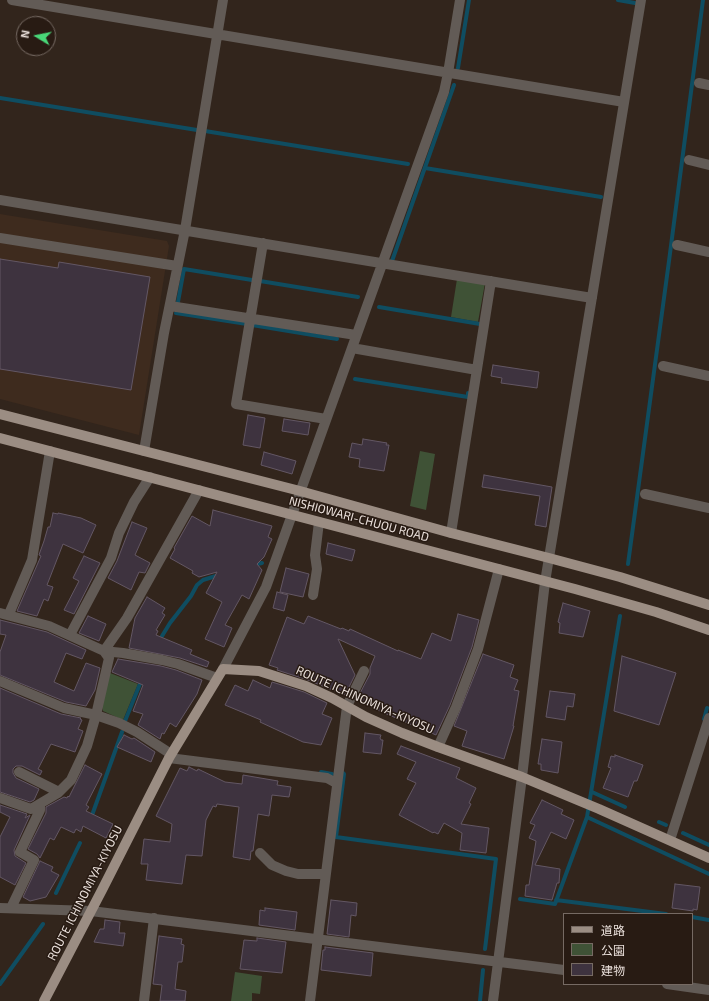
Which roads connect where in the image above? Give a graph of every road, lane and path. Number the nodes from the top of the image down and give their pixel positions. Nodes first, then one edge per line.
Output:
1 (12, 0) edge
2 (223, 0) edge
3 (460, 0) edge
4 (641, 0) edge
5 (217, 34) junction
6 (448, 73) junction
7 (624, 102) junction
8 (689, 160) dead end
9 (709, 165) edge
10 (0, 200) edge
11 (185, 230) junction
12 (0, 238) edge
13 (263, 243) junction
14 (677, 245) dead end
15 (709, 252) edge
16 (382, 262) junction
17 (177, 266) junction
18 (491, 281) junction
19 (592, 298) junction
20 (170, 306) junction
21 (250, 319) junction
22 (356, 336) junction
23 (352, 348) junction
24 (663, 366) dead end
25 (477, 370) junction
26 (709, 376) edge
27 (0, 414) edge
28 (326, 419) junction
29 (0, 438) edge
30 (50, 451) junction
31 (144, 451) junction
32 (150, 477) junction
33 (199, 490) junction
34 (300, 492) junction
35 (645, 494) dead end
36 (709, 508) edge
37 (291, 515) junction
38 (319, 522) junction
39 (451, 533) junction
40 (550, 558) junction
41 (499, 569) junction
42 (545, 582) junction
43 (312, 595) dead end
44 (709, 605) edge
45 (4, 614) edge
46 (709, 630) edge
47 (70, 635) junction
48 (105, 653) junction
49 (223, 669) junction
50 (364, 671) dead end
51 (217, 678) junction
52 (0, 681) edge
53 (347, 706) junction
54 (96, 715) junction
55 (709, 718) edge
56 (438, 747) junction
57 (170, 756) junction
58 (19, 772) dead end
59 (522, 778) junction
60 (336, 783) junction
61 (59, 792) junction
62 (0, 798) edge
63 (40, 804) junction
64 (670, 840) junction
65 (260, 853) dead end
66 (709, 858) edge
67 (325, 874) junction
68 (0, 908) edge
69 (11, 908) junction
70 (91, 911) junction
71 (154, 918) junction
72 (317, 938) junction
73 (498, 961) junction
74 (563, 970) edge
75 (674, 985) edge
76 (709, 990) edge
77 (44, 1001) edge
78 (144, 1001) edge
79 (310, 1001) edge
80 (493, 1001) edge

1 - 5 street
2 - 5 street
3 - 6 street
4 - 7 street
5 - 6 street
5 - 11 street
6 - 7 street
6 - 16 street
7 - 19 street
8 - 9 street
10 - 11 street
11 - 13 street
11 - 17 street
12 - 17 street
13 - 16 street
13 - 21 street
14 - 15 street
16 - 18 street
16 - 22 street
17 - 20 street
18 - 19 street
18 - 25 street
19 - 40 street
20 - 21 street
20 - 31 street
21 - 22 street
21 - 28 street
22 - 23 street
23 - 25 street
23 - 28 street
24 - 26 street
25 - 39 street
27 - 31 main road, NISHIOWARI-CHUOU ROAD
28 - 34 street
29 - 30 main road, NISHIOWARI-CHUOU ROAD
30 - 32 main road, NISHIOWARI-CHUOU ROAD
30 - 45 street
31 - 34 main road, NISHIOWARI-CHUOU ROAD
32 - 33 main road, NISHIOWARI-CHUOU ROAD
32 - 47 street
33 - 37 main road, NISHIOWARI-CHUOU ROAD
33 - 48 street
34 - 37 street
34 - 39 main road, NISHIOWARI-CHUOU ROAD
35 - 36 street
37 - 38 main road, NISHIOWARI-CHUOU ROAD
37 - 49 street
38 - 41 main road, NISHIOWARI-CHUOU ROAD
38 - 43 street
39 - 40 main road, NISHIOWARI-CHUOU ROAD
40 - 42 street
40 - 44 main road, NISHIOWARI-CHUOU ROAD
41 - 42 main road, NISHIOWARI-CHUOU ROAD
41 - 56 street
42 - 46 main road, NISHIOWARI-CHUOU ROAD
42 - 59 street
45 - 47 street
47 - 48 street
48 - 51 street
48 - 54 street
49 - 51 main road, ROUTE ICHINOMIYA-KIYOSU
49 - 53 main road, ROUTE ICHINOMIYA-KIYOSU
50 - 53 street
51 - 57 main road, ROUTE ICHINOMIYA-KIYOSU
52 - 54 street
53 - 56 main road, ROUTE ICHINOMIYA-KIYOSU
53 - 60 street
54 - 57 street
54 - 61 street
55 - 64 street
56 - 59 main road, ROUTE ICHINOMIYA-KIYOSU
57 - 60 street
57 - 70 main road, ROUTE ICHINOMIYA-KIYOSU
58 - 61 street
59 - 64 main road, ROUTE ICHINOMIYA-KIYOSU
59 - 73 street
60 - 67 street
61 - 63 street
62 - 63 street
63 - 69 street
64 - 66 main road, ROUTE ICHINOMIYA-KIYOSU
65 - 67 street
67 - 72 street
68 - 69 street
69 - 70 street
70 - 71 street
70 - 77 main road, ROUTE ICHINOMIYA-KIYOSU
71 - 72 street
71 - 78 street
72 - 73 street
72 - 79 street
73 - 74 street
73 - 80 street
75 - 76 street

